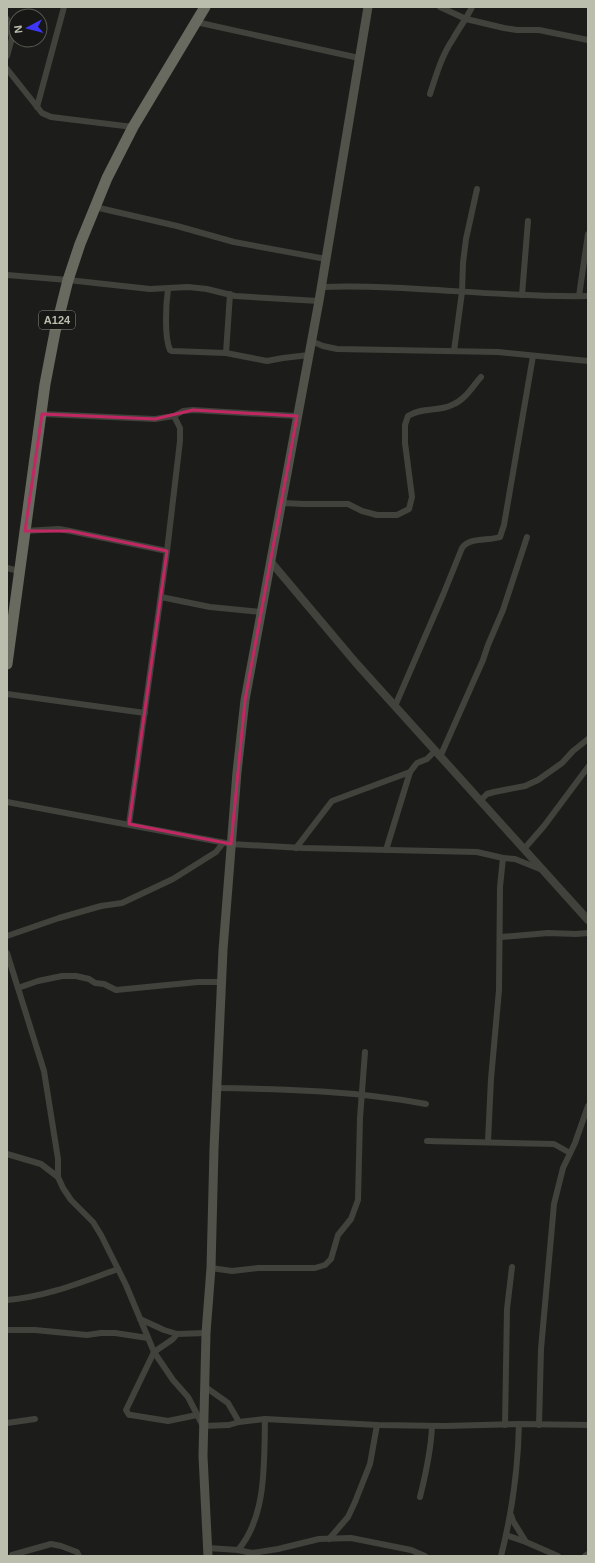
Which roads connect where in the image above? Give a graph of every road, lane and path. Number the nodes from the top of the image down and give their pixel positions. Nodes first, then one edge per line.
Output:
1 (64, 7) edge
2 (205, 7) edge
3 (368, 7) edge
4 (440, 7) edge
5 (472, 7) edge
6 (7, 19) edge
7 (466, 19) junction
8 (196, 22) junction
9 (588, 40) edge
10 (7, 56) edge
11 (359, 58) junction
12 (7, 69) edge
13 (430, 94) dead end
14 (38, 107) junction
15 (133, 127) junction
16 (477, 189) dead end
17 (95, 207) junction
18 (528, 221) dead end
19 (588, 234) edge
20 (326, 259) junction
21 (7, 275) edge
22 (68, 280) junction
23 (322, 287) junction
24 (168, 288) junction
25 (462, 292) junction
26 (230, 294) junction
27 (522, 295) junction
28 (579, 296) junction
29 (588, 296) edge
30 (319, 301) junction
31 (311, 341) junction
32 (454, 351) junction
33 (226, 353) junction
34 (309, 355) junction
35 (532, 356) junction
36 (588, 361) edge
37 (481, 377) dead end
38 (42, 414) junction
39 (174, 416) junction
40 (297, 416) junction
41 (283, 503) junction
42 (25, 531) junction
43 (527, 537) dead end
44 (168, 550) junction
45 (271, 562) junction
46 (7, 568) edge
47 (19, 571) junction
48 (161, 597) junction
49 (261, 612) junction
50 (7, 664) edge
51 (7, 694) edge
52 (395, 706) junction
53 (145, 713) junction
54 (588, 739) edge
55 (437, 754) junction
56 (588, 767) edge
57 (410, 772) junction
58 (480, 801) junction
59 (7, 802) edge
60 (129, 824) junction
61 (227, 843) junction
62 (296, 848) junction
63 (524, 849) junction
64 (386, 850) junction
65 (503, 858) junction
66 (540, 869) junction
67 (588, 920) edge
68 (588, 933) edge
69 (7, 936) edge
70 (501, 937) junction
71 (7, 953) edge
72 (221, 982) junction
73 (18, 988) junction
74 (365, 1052) dead end
75 (216, 1088) junction
76 (362, 1093) junction
77 (426, 1104) dead end
78 (588, 1106) edge
79 (427, 1140) dead end
80 (488, 1141) junction
81 (570, 1153) junction
82 (7, 1154) edge
83 (58, 1177) junction
84 (512, 1267) dead end
85 (212, 1268) junction
86 (118, 1269) junction
87 (7, 1300) edge
88 (140, 1319) junction
89 (7, 1330) edge
90 (206, 1333) junction
91 (177, 1334) junction
92 (148, 1338) junction
93 (154, 1352) junction
94 (204, 1386) junction
95 (197, 1415) junction
96 (35, 1419) dead end
97 (265, 1419) junction
98 (239, 1422) junction
99 (7, 1423) edge
100 (519, 1424) junction
101 (539, 1424) junction
102 (377, 1425) junction
103 (505, 1425) junction
104 (588, 1425) edge
105 (203, 1426) junction
106 (432, 1426) junction
107 (420, 1497) dead end
108 (510, 1513) junction
109 (506, 1535) junction
110 (329, 1539) junction
111 (526, 1542) junction
112 (238, 1550) junction
113 (208, 1552) edge
114 (411, 1553) edge
115 (588, 1554) edge
116 (12, 1555) edge
117 (254, 1555) edge
118 (79, 1556) edge
119 (425, 1556) edge
120 (501, 1556) edge
121 (558, 1556) edge
122 (585, 1556) edge

1 - 14 street
2 - 8 highway, A124
3 - 11 main road
4 - 7 street
5 - 7 street
6 - 10 street
7 - 9 street
7 - 13 street
8 - 11 street
8 - 15 highway, A124
11 - 20 main road
12 - 14 street
14 - 15 street
15 - 17 highway, A124
16 - 25 street
17 - 20 street
17 - 22 highway, A124
18 - 27 street
19 - 28 street
20 - 23 main road
21 - 22 street
22 - 24 street
22 - 38 highway, A124
23 - 25 street
23 - 30 main road
24 - 26 street
24 - 33 street
25 - 27 street
25 - 32 street
26 - 30 street
26 - 33 street
27 - 28 street
28 - 29 street
30 - 31 main road
31 - 32 street
31 - 34 main road
32 - 35 street
33 - 34 street
34 - 40 main road
35 - 36 street
35 - 52 street
37 - 41 street
38 - 39 street
38 - 42 highway, A124
39 - 40 street
39 - 44 street
40 - 41 main road
41 - 45 main road
42 - 44 street
42 - 47 highway, A124
43 - 55 street
44 - 48 street
45 - 49 main road
45 - 52 street
46 - 47 street
47 - 50 highway, A124
48 - 49 street
48 - 53 street
49 - 61 main road
51 - 53 street
52 - 55 street
53 - 60 street
54 - 58 street
55 - 57 street
55 - 58 street
56 - 63 street
57 - 62 street
57 - 64 street
58 - 63 street
59 - 60 street
60 - 61 street
61 - 62 street
61 - 69 street
61 - 72 main road
62 - 64 street
63 - 66 street
64 - 65 street
65 - 66 street
65 - 70 street
66 - 67 street
68 - 70 street
70 - 80 street
71 - 73 street
72 - 73 street
72 - 75 main road
73 - 83 street
74 - 76 street
75 - 76 street
75 - 85 main road
76 - 77 street
76 - 85 street
78 - 81 street
79 - 80 street
80 - 81 street
81 - 101 street
82 - 83 street
83 - 86 street
84 - 103 street
85 - 90 main road
86 - 87 street
86 - 88 street
88 - 91 street
88 - 92 street
89 - 92 street
90 - 91 street
90 - 94 main road
91 - 93 street
92 - 93 street
93 - 95 street
93 - 95 street
94 - 98 street
94 - 105 main road
95 - 105 street
96 - 99 street
97 - 98 street
97 - 102 street
97 - 112 street
98 - 105 street
100 - 101 street
100 - 103 street
100 - 108 street
101 - 104 street
102 - 106 street
102 - 110 street
103 - 106 street
105 - 113 main road
106 - 107 street
108 - 109 street
108 - 111 street
109 - 111 street
109 - 120 street
110 - 114 street
110 - 117 street
111 - 121 street
112 - 113 street
112 - 117 street
114 - 119 street
115 - 122 street
116 - 118 street

